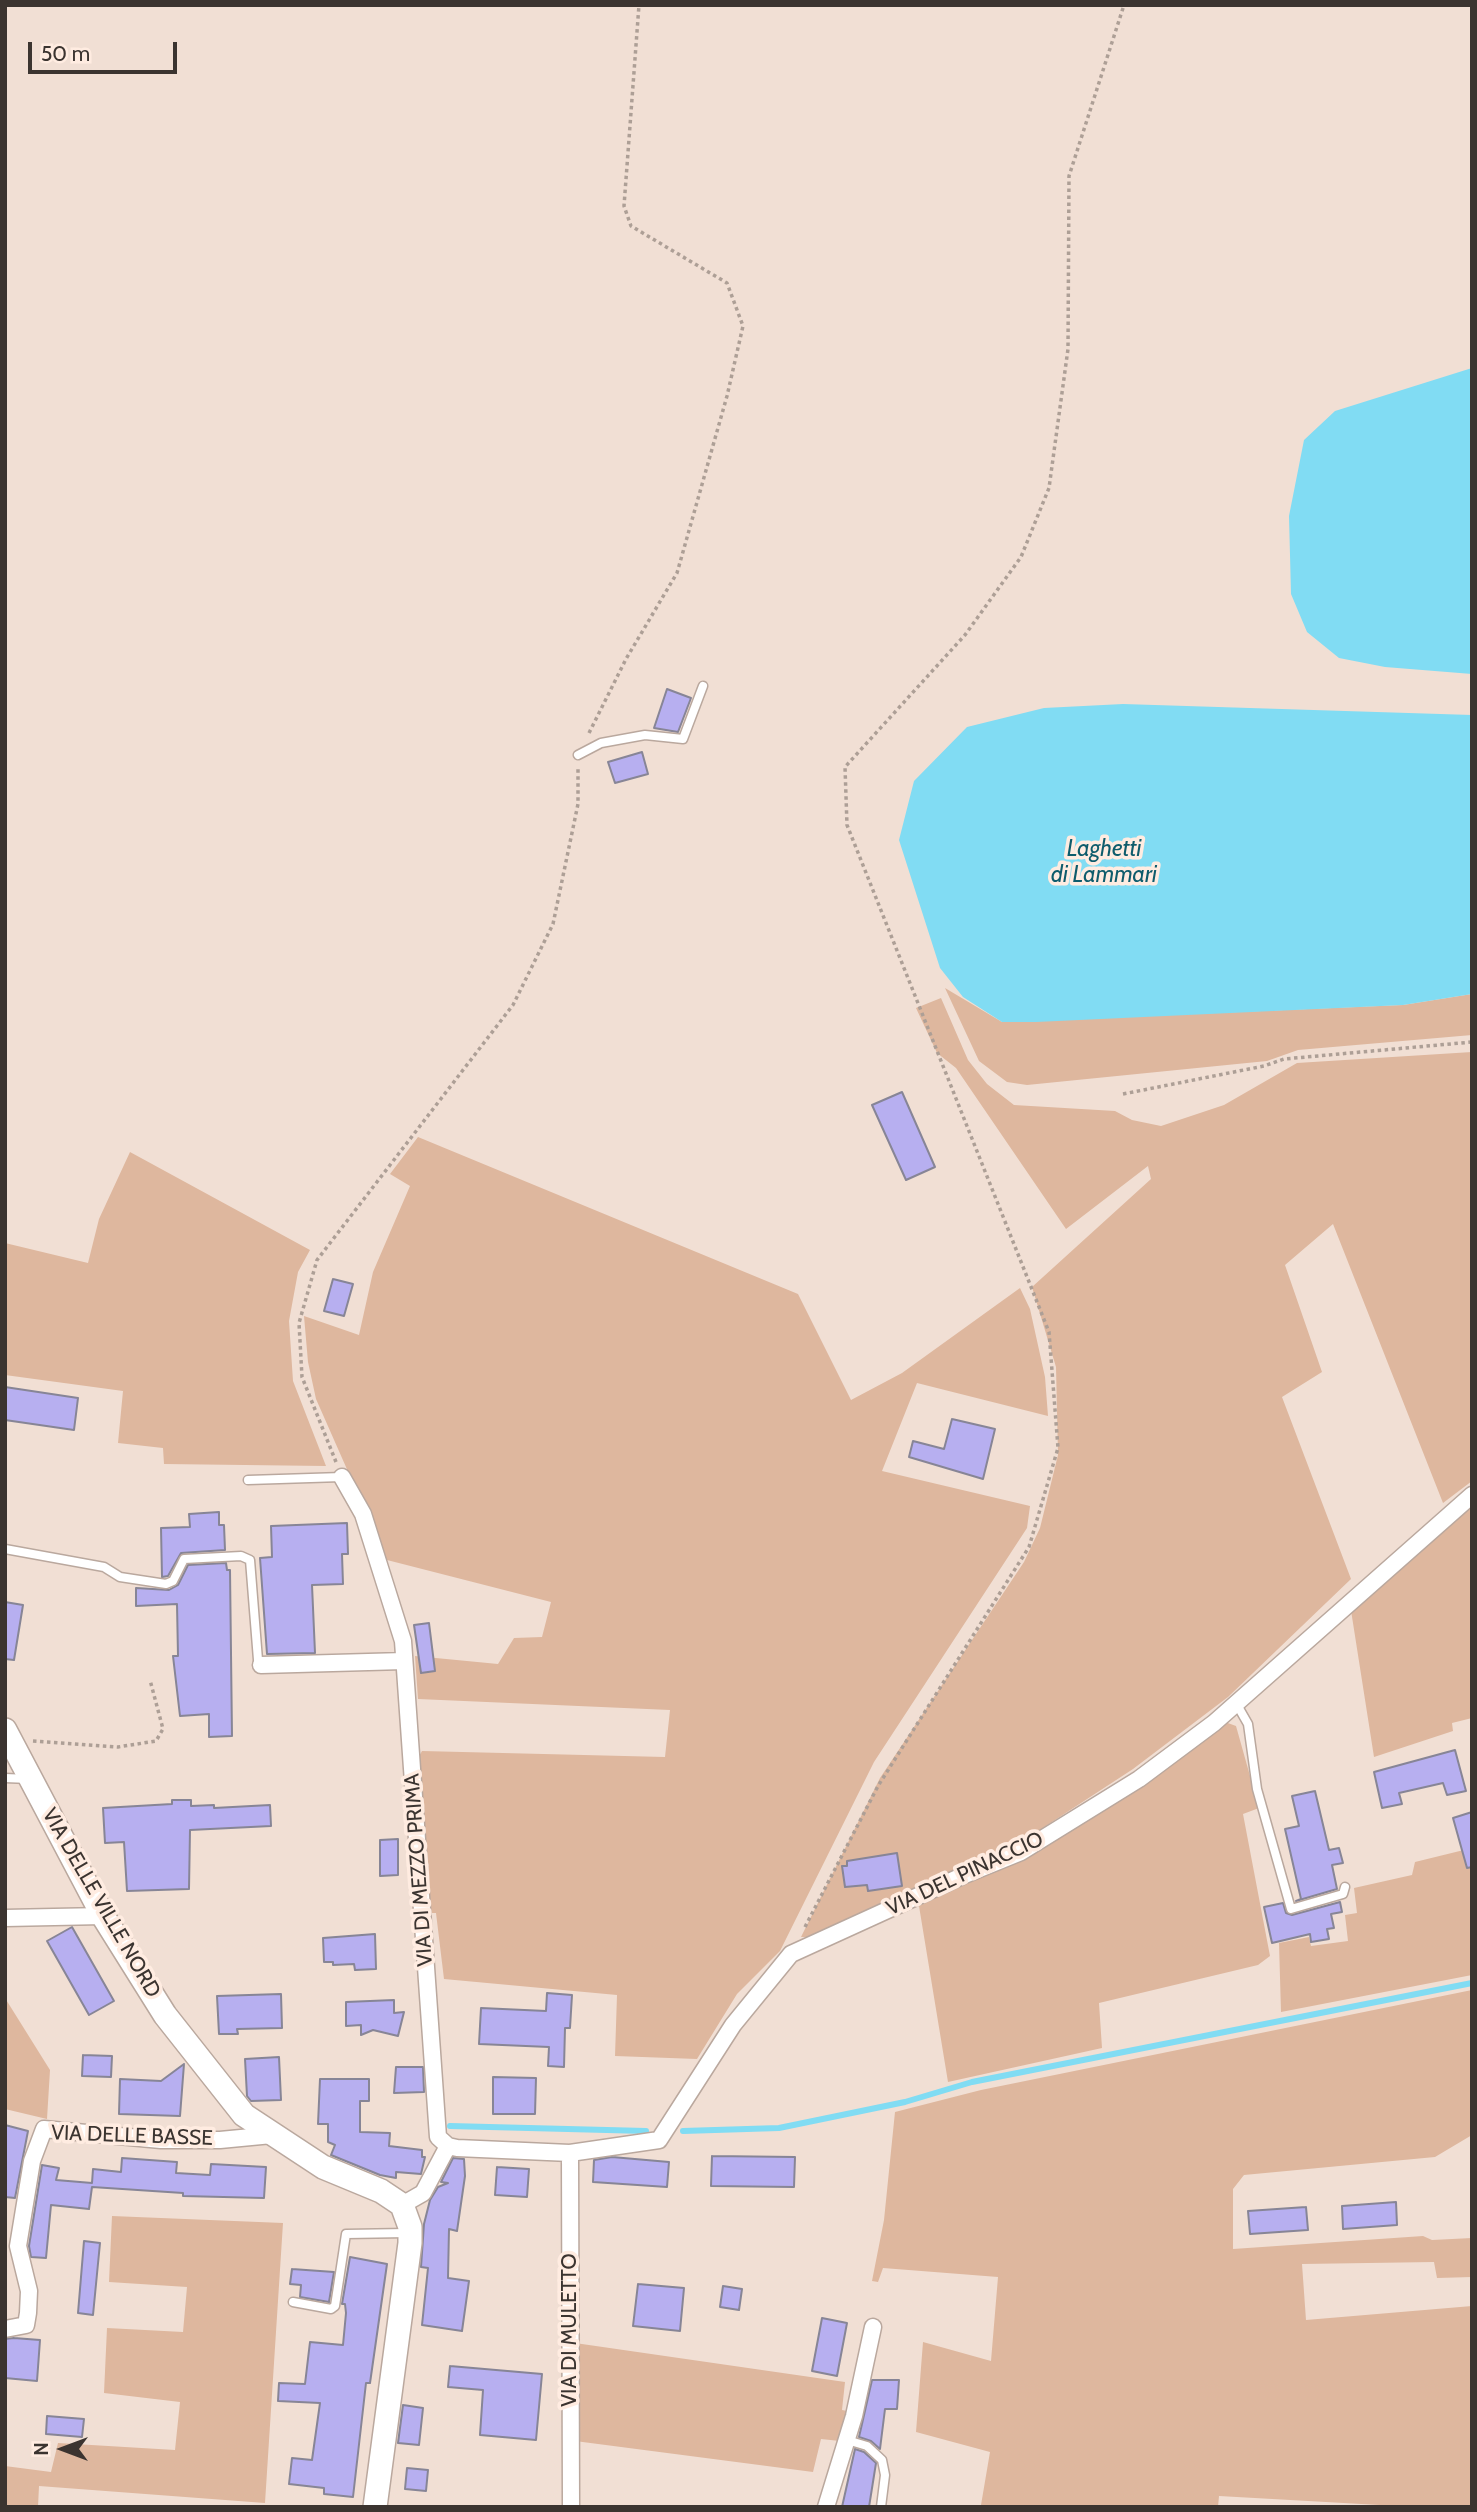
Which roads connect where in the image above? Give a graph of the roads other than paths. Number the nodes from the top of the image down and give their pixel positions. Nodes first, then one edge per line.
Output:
1 (703, 686) dead end
2 (578, 755) road end
3 (342, 1477) joint
4 (248, 1480) dead end
5 (1472, 1496) edge
6 (5, 1549) edge
7 (404, 1661) junction
8 (261, 1665) joint
9 (1236, 1703) junction
10 (9, 1737) edge
11 (5, 1779) edge
12 (32, 1779) junction
13 (1346, 1887) dead end
14 (103, 1916) junction
15 (5, 1918) edge
16 (272, 2135) junction
17 (448, 2146) junction
18 (570, 2153) junction
19 (402, 2205) junction
20 (410, 2233) junction
21 (293, 2302) dead end
22 (873, 2327) dead end
23 (5, 2329) edge
24 (847, 2440) junction
25 (375, 2507) edge
26 (571, 2507) edge
27 (827, 2507) edge
28 (880, 2507) edge

1 - 2 lane
3 - 4 lane
3 - 7 street, VIA DI MEZZO PRIMA
5 - 9 street, VIA DEL PINACCIO
6 - 8 lane
7 - 8 street
7 - 17 street, VIA DI MEZZO PRIMA
9 - 13 lane
9 - 18 street, VIA DEL PINACCIO
10 - 12 street, VIA DELLE VILLE NORD
11 - 12 lane
12 - 14 street, VIA DELLE VILLE NORD
14 - 15 street
14 - 16 street, VIA DELLE VILLE NORD
16 - 19 street, VIA DELLE VILLE NORD
16 - 23 street, VIA DELLE BASSE
17 - 18 street
17 - 19 street
18 - 26 street, VIA DI MULETTO
19 - 20 street
20 - 21 lane
20 - 25 street
22 - 24 street
24 - 27 street
24 - 28 lane

